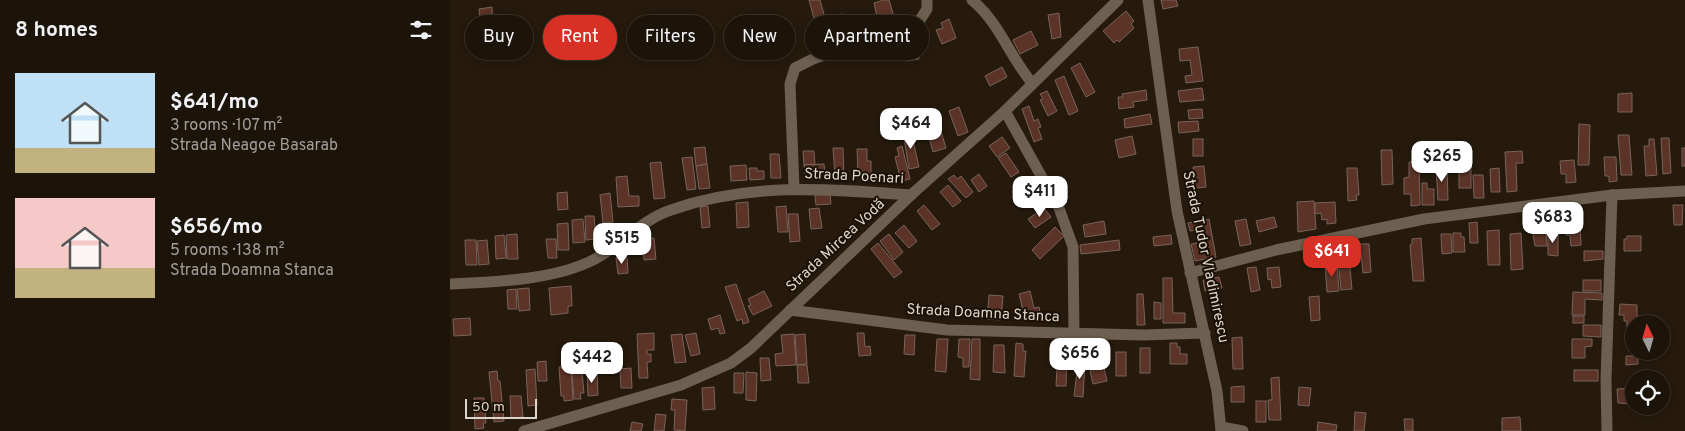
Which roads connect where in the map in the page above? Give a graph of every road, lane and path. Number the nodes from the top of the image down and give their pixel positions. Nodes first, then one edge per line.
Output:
1 (927, 0) edge
2 (972, 0) edge
3 (1118, 0) edge
4 (1148, 0) edge
5 (1032, 83) junction
6 (1005, 111) junction
7 (794, 188) junction
8 (1685, 191) edge
9 (911, 195) junction
10 (1612, 195) junction
11 (1190, 273) junction
12 (450, 284) edge
13 (790, 310) junction
14 (1074, 333) junction
15 (1205, 333) junction
16 (1221, 429) edge
17 (524, 431) edge
18 (1243, 431) edge
19 (1607, 431) edge

1 - 7 street, Strada Poenari
2 - 5 street
3 - 5 street, Strada Mircea Vodă
4 - 11 street, Strada Tudor Vladimirescu
5 - 6 street, Strada Mircea Vodă
6 - 9 street, Strada Mircea Vodă
6 - 14 street
7 - 9 street, Strada Poenari
7 - 12 street, Strada Poenari
8 - 10 street
9 - 13 street, Strada Mircea Vodă
10 - 11 street
10 - 19 street
11 - 15 street, Strada Tudor Vladimirescu
13 - 14 street, Strada Doamna Stanca
13 - 17 street, Strada Mircea Vodă
14 - 15 street, Strada Doamna Stanca
15 - 16 street, Strada Tudor Vladimirescu
16 - 18 street

